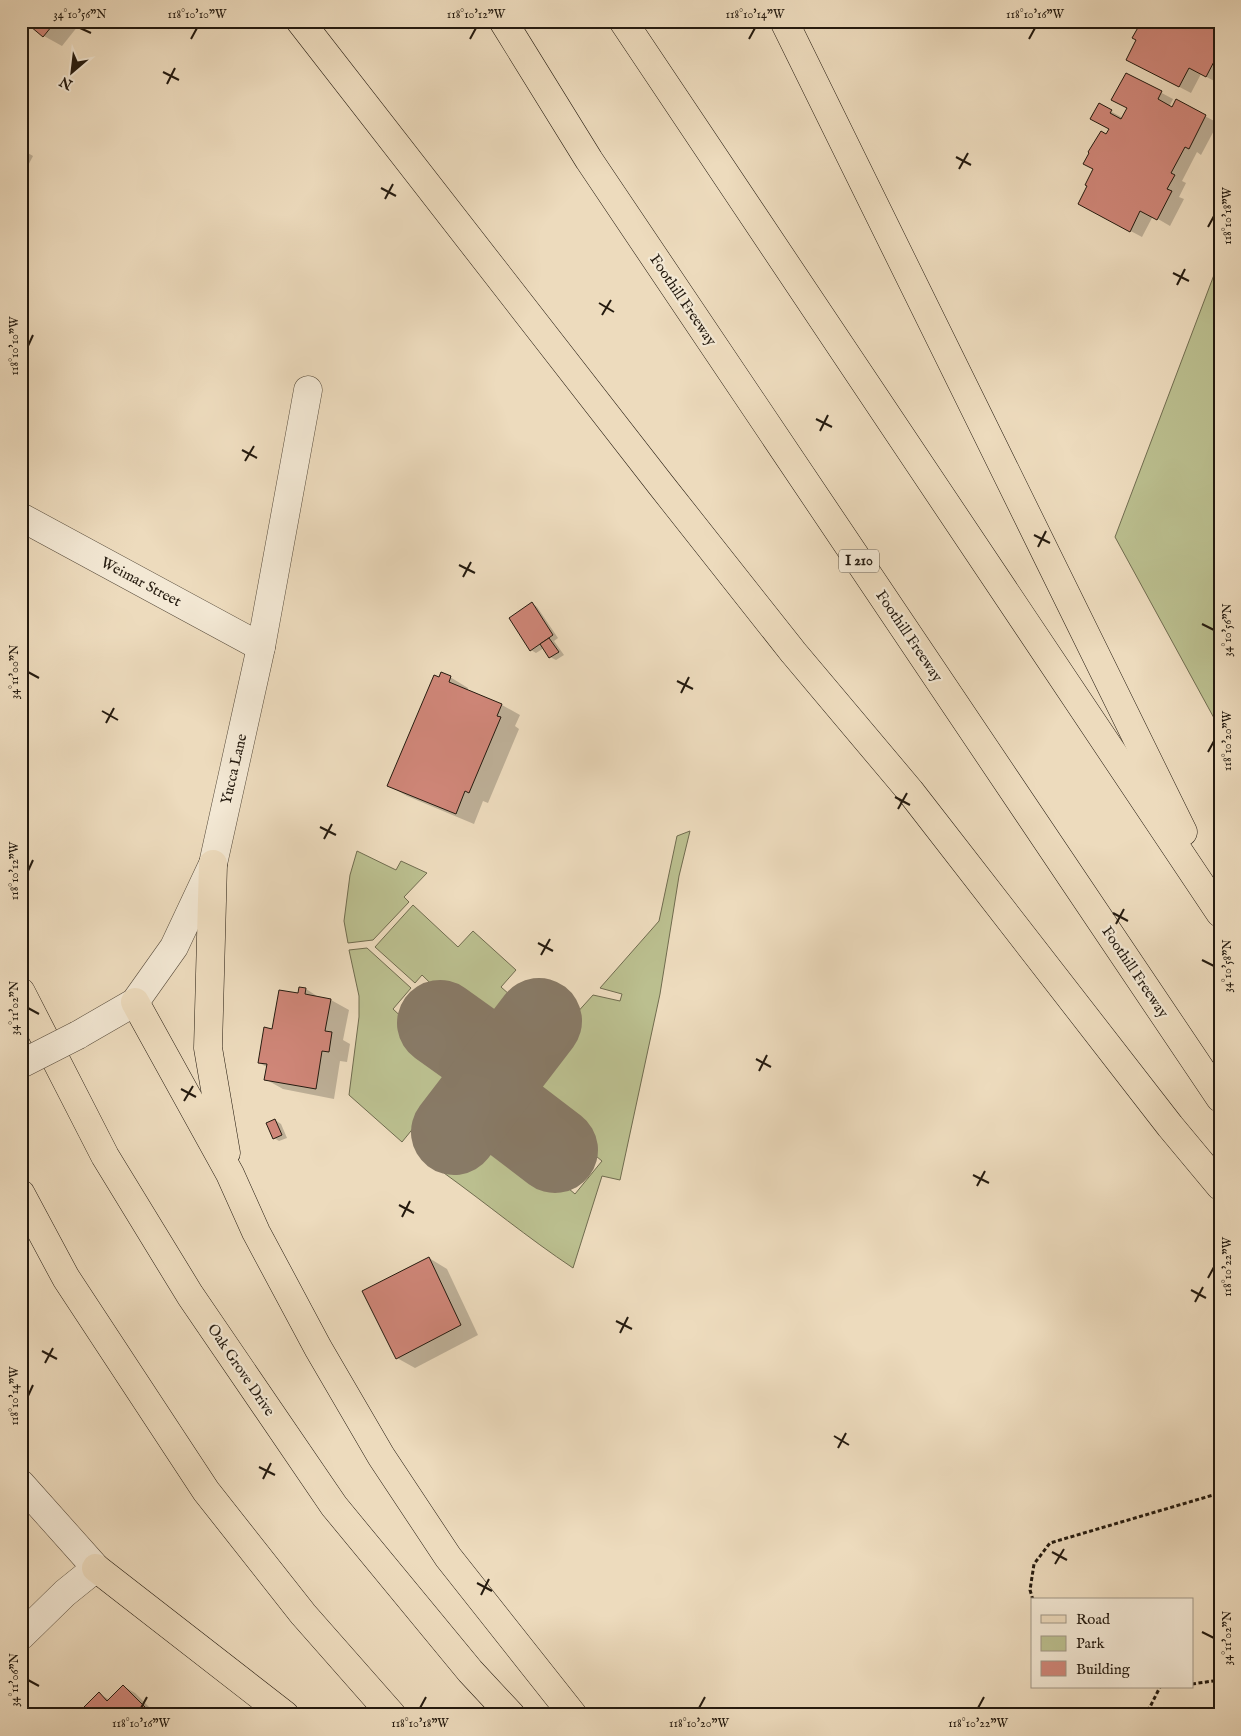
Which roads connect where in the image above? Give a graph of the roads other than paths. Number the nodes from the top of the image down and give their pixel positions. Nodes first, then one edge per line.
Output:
1 (300, 21) edge
2 (503, 21) edge
3 (623, 21) edge
4 (784, 21) edge
5 (308, 390) dead end
6 (21, 517) edge
7 (261, 647) junction
8 (213, 864) junction
9 (1220, 907) edge
10 (1220, 913) edge
11 (21, 992) edge
12 (135, 1002) junction
13 (21, 1064) edge
14 (1220, 1098) edge
15 (230, 1174) junction
16 (1220, 1186) edge
17 (21, 1194) edge
18 (21, 1484) edge
19 (96, 1568) junction
20 (21, 1636) edge
21 (285, 1715) edge
22 (392, 1715) edge
23 (511, 1715) edge
24 (574, 1715) edge

1 - 16 main road
2 - 14 main road, Foothill Freeway / I 210
3 - 10 main road
4 - 9 main road
5 - 7 street, Yucca Lane
6 - 7 street, Weimar Street
7 - 8 street, Yucca Lane
8 - 12 street, Yucca Lane
8 - 15 main road
11 - 23 main road, Oak Grove Drive
12 - 13 street, Yucca Lane, bridge
12 - 15 main road
15 - 24 main road
17 - 22 main road
18 - 19 street
19 - 20 street
19 - 21 main road

